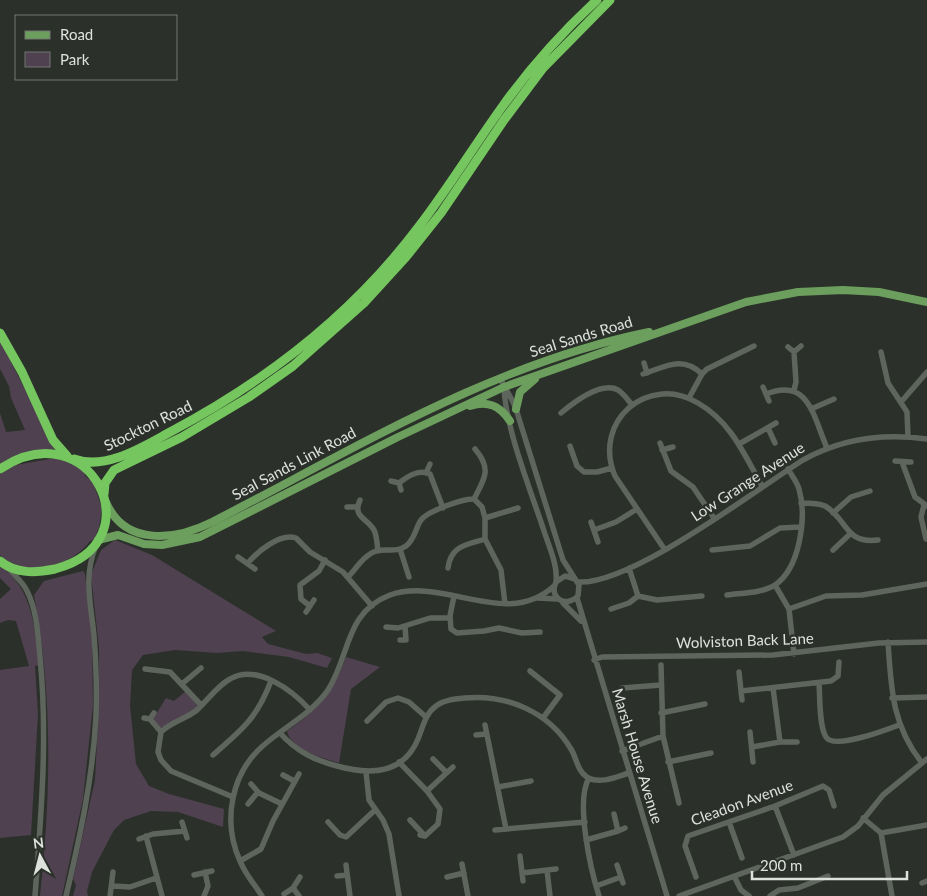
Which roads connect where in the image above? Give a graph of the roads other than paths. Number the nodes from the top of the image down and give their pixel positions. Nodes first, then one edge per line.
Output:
1 (597, 0) edge
2 (610, 0) edge
3 (927, 302) edge
4 (670, 327) junction
5 (0, 333) edge
6 (754, 346) dead end
7 (801, 346) dead end
8 (788, 347) dead end
9 (747, 350) junction
10 (794, 352) junction
11 (881, 352) dead end
12 (750, 356) dead end
13 (883, 360) junction
14 (875, 362) dead end
15 (644, 363) dead end
16 (545, 372) junction
17 (927, 372) edge
18 (702, 374) junction
19 (500, 378) junction
20 (504, 387) junction
21 (794, 390) junction
22 (824, 395) dead end
23 (690, 398) junction
24 (834, 399) dead end
25 (770, 401) dead end
26 (828, 402) junction
27 (902, 402) junction
28 (232, 404) junction
29 (632, 405) junction
30 (516, 409) junction
31 (810, 410) junction
32 (565, 412) dead end
33 (442, 416) junction
34 (510, 421) junction
35 (776, 423) dead end
36 (768, 428) junction
37 (908, 437) junction
38 (927, 439) edge
39 (660, 443) dead end
40 (775, 443) dead end
41 (739, 444) junction
42 (570, 446) dead end
43 (673, 447) dead end
44 (826, 448) junction
45 (475, 449) dead end
46 (486, 450) dead end
47 (662, 450) junction
48 (573, 454) junction
49 (480, 455) junction
50 (71, 458) junction
51 (564, 458) dead end
52 (895, 461) dead end
53 (902, 462) junction
54 (911, 462) dead end
55 (430, 464) dead end
56 (612, 468) junction
57 (0, 469) edge
58 (788, 469) junction
59 (426, 472) junction
60 (391, 481) dead end
61 (762, 486) junction
62 (856, 487) dead end
63 (870, 491) dead end
64 (858, 494) junction
65 (105, 498) junction
66 (474, 499) junction
67 (360, 500) dead end
68 (801, 502) junction
69 (509, 503) dead end
70 (925, 505) edge
71 (347, 507) dead end
72 (357, 507) junction
73 (443, 508) junction
74 (638, 509) junction
75 (833, 513) junction
76 (486, 518) junction
77 (714, 518) junction
78 (591, 522) dead end
79 (800, 527) junction
80 (594, 530) junction
81 (850, 534) junction
82 (485, 539) junction
83 (927, 539) edge
84 (878, 540) dead end
85 (97, 542) junction
86 (598, 542) dead end
87 (922, 545) dead end
88 (400, 549) junction
89 (665, 550) junction
90 (712, 550) dead end
91 (832, 550) dead end
92 (378, 551) junction
93 (442, 553) dead end
94 (450, 556) junction
95 (238, 557) dead end
96 (325, 560) junction
97 (2, 562) edge
98 (248, 563) junction
99 (255, 568) dead end
100 (448, 568) dead end
101 (630, 568) junction
102 (348, 577) junction
103 (409, 577) dead end
104 (576, 580) junction
105 (592, 582) junction
106 (555, 584) junction
107 (927, 584) edge
108 (775, 585) junction
109 (734, 594) junction
110 (727, 595) dead end
111 (454, 596) junction
112 (638, 596) junction
113 (577, 597) junction
114 (538, 598) junction
115 (616, 599) dead end
116 (314, 600) dead end
117 (560, 600) junction
118 (736, 601) dead end
119 (505, 604) junction
120 (697, 605) dead end
121 (310, 606) junction
122 (372, 606) junction
123 (619, 606) junction
124 (789, 609) junction
125 (611, 610) dead end
126 (306, 612) dead end
127 (450, 618) junction
128 (396, 621) dead end
129 (582, 623) junction
130 (539, 624) dead end
131 (528, 625) dead end
132 (405, 626) junction
133 (386, 627) dead end
134 (395, 628) junction
135 (528, 632) junction
136 (400, 640) dead end
137 (888, 642) junction
138 (927, 642) edge
139 (794, 654) junction
140 (594, 660) junction
141 (154, 661) dead end
142 (839, 662) dead end
143 (662, 666) dead end
144 (145, 668) dead end
145 (189, 668) dead end
146 (201, 668) dead end
147 (154, 669) junction
148 (530, 671) dead end
149 (739, 672) dead end
150 (194, 674) junction
151 (271, 681) junction
152 (183, 683) junction
153 (819, 683) junction
154 (661, 685) junction
155 (622, 688) dead end
156 (773, 688) junction
157 (741, 691) junction
158 (927, 696) edge
159 (892, 698) junction
160 (742, 700) dead end
161 (705, 704) dead end
162 (202, 705) junction
163 (310, 710) junction
164 (661, 713) junction
165 (150, 717) dead end
166 (426, 717) junction
167 (543, 718) junction
168 (367, 721) dead end
169 (485, 725) dead end
170 (899, 725) junction
171 (160, 732) junction
172 (750, 732) dead end
173 (280, 733) junction
174 (486, 734) junction
175 (476, 735) dead end
176 (663, 736) junction
177 (220, 739) dead end
178 (780, 742) junction
179 (797, 742) dead end
180 (225, 745) junction
181 (752, 747) junction
182 (622, 751) junction
183 (711, 753) dead end
184 (213, 755) dead end
185 (434, 758) dead end
186 (924, 761) edge
187 (399, 762) junction
188 (668, 762) junction
189 (753, 762) dead end
190 (453, 767) dead end
191 (366, 772) junction
192 (446, 772) junction
193 (629, 773) junction
194 (299, 774) dead end
195 (283, 775) dead end
196 (516, 775) dead end
197 (589, 778) junction
198 (294, 781) junction
199 (531, 781) dead end
200 (517, 783) junction
201 (251, 784) dead end
202 (498, 786) junction
203 (427, 791) junction
204 (258, 792) junction
205 (233, 797) junction
206 (679, 803) dead end
207 (248, 804) dead end
208 (282, 804) junction
209 (776, 806) junction
210 (835, 806) dead end
211 (375, 810) junction
212 (614, 814) dead end
213 (864, 818) junction
214 (410, 820) dead end
215 (182, 822) dead end
216 (328, 822) dead end
217 (585, 822) junction
218 (729, 822) junction
219 (927, 825) edge
220 (625, 828) dead end
221 (506, 829) junction
222 (495, 830) dead end
223 (184, 831) junction
224 (618, 831) junction
225 (881, 833) junction
226 (146, 836) junction
227 (187, 838) dead end
228 (139, 839) dead end
229 (586, 840) junction
230 (794, 855) junction
231 (520, 856) dead end
232 (743, 857) dead end
233 (240, 861) junction
234 (462, 864) dead end
235 (346, 865) dead end
236 (617, 865) dead end
237 (556, 868) dead end
238 (547, 870) junction
239 (212, 871) dead end
240 (114, 872) dead end
241 (205, 872) junction
242 (464, 873) junction
243 (522, 873) junction
244 (194, 875) dead end
245 (347, 875) junction
246 (337, 876) dead end
247 (447, 876) dead end
248 (734, 876) junction
249 (828, 876) dead end
250 (300, 877) dead end
251 (697, 877) dead end
252 (156, 878) junction
253 (523, 881) dead end
254 (113, 886) junction
255 (596, 886) junction
256 (293, 888) junction
257 (284, 894) dead end
258 (35, 896) edge
259 (66, 896) edge
260 (110, 896) edge
261 (162, 896) edge
262 (204, 896) edge
263 (262, 896) edge
264 (299, 896) edge
265 (350, 896) edge
266 (399, 896) edge
267 (468, 896) edge
268 (550, 896) edge
269 (598, 896) edge
270 (667, 896) edge
271 (679, 896) edge
272 (748, 896) edge
273 (770, 896) edge
274 (892, 896) edge

1 - 28 highway
2 - 28 highway
3 - 4 main road, Seal Sands Road
4 - 16 main road, Seal Sands Road
4 - 19 main road, Seal Sands Road
5 - 50 highway
6 - 9 street
7 - 10 street
8 - 10 street
9 - 12 street
9 - 18 street
10 - 21 street
11 - 13 street
13 - 14 street
13 - 27 street
15 - 18 street
16 - 20 main road, Seal Sands Road
16 - 30 main road
17 - 27 street
18 - 23 street
19 - 20 street, Marsh House Avenue
19 - 65 main road, Seal Sands Link Road
20 - 30 street, Marsh House Avenue
20 - 33 main road, Seal Sands Link Road
20 - 34 street, Marsh House Avenue
21 - 25 street
21 - 31 street
22 - 26 street
23 - 29 street
23 - 41 street
24 - 26 street
26 - 31 street
27 - 37 street
28 - 50 highway, Stockton Road
28 - 65 highway, Stockton Road
29 - 32 street
29 - 56 street
30 - 104 street, Marsh House Avenue
31 - 44 street
33 - 34 main road
33 - 85 main road, Seal Sands Link Road
34 - 106 street, Marsh House Avenue
35 - 36 street
36 - 40 street
36 - 41 street
37 - 38 street, Low Grange Avenue
37 - 44 street, Low Grange Avenue
39 - 47 street
41 - 61 street
42 - 48 street
43 - 47 street
44 - 58 street, Low Grange Avenue
45 - 49 street
46 - 49 street
47 - 77 street
48 - 51 street
48 - 56 street
49 - 66 street
50 - 57 highway, Stockton Road
50 - 65 highway
52 - 53 street
53 - 54 street
53 - 70 street
55 - 59 street
56 - 74 street
58 - 61 street, Low Grange Avenue
58 - 68 street
59 - 60 street
59 - 73 street
61 - 77 street, Low Grange Avenue
62 - 64 street
63 - 64 street
64 - 75 street
65 - 85 highway, Stockton Road
66 - 73 street
66 - 76 street
67 - 72 street
68 - 75 street
68 - 79 street
69 - 76 street
70 - 83 street
71 - 72 street
72 - 92 street
73 - 88 street
74 - 80 street
74 - 89 street
75 - 81 street
76 - 82 street
77 - 89 street, Low Grange Avenue
78 - 80 street
79 - 90 street
79 - 108 street
80 - 86 street
81 - 84 street
81 - 91 street
82 - 94 street
82 - 119 street
83 - 87 street
85 - 97 highway
85 - 259 street
88 - 92 street
88 - 103 street
89 - 101 street, Low Grange Avenue
92 - 102 street
93 - 94 street
94 - 100 street
95 - 98 street
96 - 98 street
96 - 102 street
96 - 121 street
97 - 258 street
98 - 99 street
101 - 105 street, Low Grange Avenue
101 - 112 street
102 - 122 street
104 - 105 street, Low Grange Avenue
104 - 106 street
104 - 113 street, Marsh House Avenue
105 - 113 street, Low Grange Avenue
106 - 114 street
106 - 117 street, Marsh House Avenue
107 - 124 street
108 - 109 street
108 - 124 street
109 - 110 street
109 - 118 street
111 - 119 street
111 - 122 street
111 - 127 street
112 - 120 street
112 - 123 street
113 - 117 street
113 - 129 street, Marsh House Avenue
114 - 117 street
114 - 119 street
115 - 123 street
116 - 121 street
117 - 129 street, Marsh House Avenue
121 - 126 street
122 - 163 street
123 - 125 street
124 - 139 street
127 - 132 street
127 - 135 street
128 - 134 street
129 - 140 street, Marsh House Avenue
130 - 135 street
131 - 135 street
132 - 134 street
132 - 136 street
133 - 134 street
137 - 138 street, Wolviston Back Lane
137 - 139 street, Wolviston Back Lane
137 - 159 street
139 - 140 street, Wolviston Back Lane
140 - 182 street, Marsh House Avenue
141 - 147 street
142 - 153 street
143 - 154 street
144 - 147 street
145 - 150 street
146 - 150 street
147 - 152 street
148 - 167 street
149 - 157 street
150 - 152 street
151 - 162 street
151 - 163 street
151 - 180 street
152 - 162 street
153 - 156 street
153 - 170 street
154 - 155 street
154 - 164 street
156 - 157 street
156 - 178 street
157 - 160 street
158 - 159 street
159 - 170 street
161 - 164 street
162 - 171 street
163 - 173 street
164 - 176 street
165 - 171 street
166 - 167 street
166 - 168 street
166 - 187 street
167 - 197 street
169 - 174 street
170 - 186 street
171 - 205 street
172 - 181 street
173 - 191 street
173 - 205 street
174 - 175 street
174 - 202 street
176 - 182 street
176 - 188 street
177 - 180 street
178 - 179 street
178 - 181 street
180 - 184 street
181 - 189 street
182 - 193 street, Marsh House Avenue
183 - 188 street
185 - 192 street
186 - 213 street
187 - 191 street
187 - 203 street
188 - 206 street
190 - 192 street
191 - 211 street
192 - 203 street
193 - 197 street
193 - 270 street, Marsh House Avenue
194 - 198 street
195 - 198 street
196 - 200 street
197 - 217 street
198 - 208 street
199 - 200 street
200 - 202 street
201 - 204 street
202 - 221 street
203 - 214 street
204 - 207 street
204 - 208 street
205 - 233 street
208 - 233 street
209 - 210 street, Cleadon Avenue
209 - 218 street, Cleadon Avenue
209 - 230 street
211 - 216 street
211 - 266 street
212 - 224 street
213 - 225 street
213 - 230 street
215 - 223 street
217 - 221 street
217 - 229 street
218 - 232 street
218 - 251 street, Cleadon Avenue
219 - 225 street
220 - 224 street
221 - 222 street
223 - 226 street
223 - 227 street
224 - 229 street
225 - 274 street
226 - 228 street
226 - 252 street
229 - 255 street
230 - 248 street
231 - 243 street
233 - 263 street
234 - 242 street
235 - 245 street
236 - 255 street
237 - 238 street
238 - 243 street
238 - 268 street
239 - 241 street
240 - 254 street
241 - 244 street
241 - 262 street
242 - 247 street
242 - 267 street
243 - 253 street
245 - 246 street
245 - 265 street
248 - 271 street
248 - 272 street
249 - 273 street
250 - 256 street
252 - 254 street
252 - 261 street
254 - 260 street
255 - 269 street
256 - 257 street
256 - 264 street

